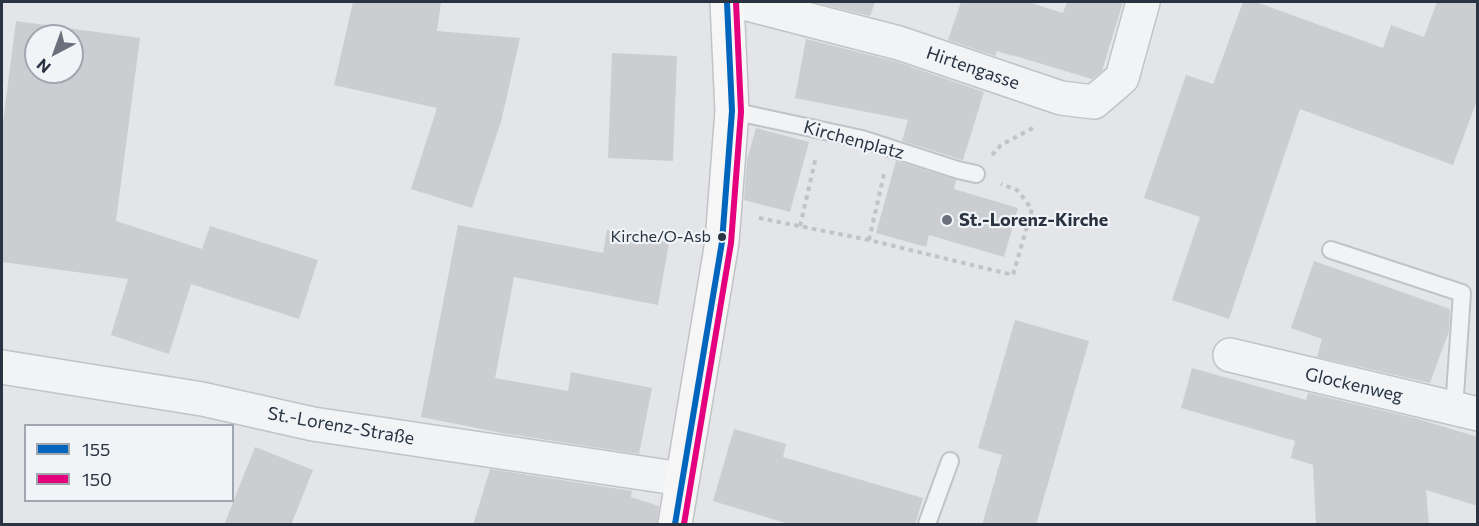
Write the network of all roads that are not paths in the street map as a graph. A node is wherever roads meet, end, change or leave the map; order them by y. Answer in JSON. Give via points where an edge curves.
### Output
{"nodes":[{"id":1,"x":727,"y":2,"type":"edge"},
{"id":2,"x":740,"y":2,"type":"edge"},
{"id":3,"x":1143,"y":2,"type":"edge"},
{"id":4,"x":732,"y":111,"type":"junction"},
{"id":5,"x":976,"y":174,"type":"road end"},
{"id":6,"x":1331,"y":250,"type":"dead end"},
{"id":7,"x":1230,"y":355,"type":"dead end"},
{"id":8,"x":2,"y":367,"type":"edge"},
{"id":9,"x":1466,"y":411,"type":"edge"},
{"id":10,"x":950,"y":461,"type":"dead end"},
{"id":11,"x":682,"y":479,"type":"junction"},
{"id":12,"x":675,"y":524,"type":"edge"},
{"id":13,"x":927,"y":525,"type":"edge"}],
"edges":[{"from":1,"to":4,"type":"street"},
{"from":2,"to":3,"type":"street","name":"Hirtengasse","via":[[899,43],[1062,98],[1094,102],[1122,78]]},
{"from":4,"to":5,"type":"lane","name":"Kirchenplatz","via":[[862,139]]},
{"from":4,"to":11,"type":"street","via":[[722,242]]},
{"from":6,"to":9,"type":"lane","via":[[1462,293]]},
{"from":7,"to":9,"type":"street","name":"Glockenweg"},
{"from":8,"to":11,"type":"street","name":"St.-Lorenz-Straße","via":[[202,399],[313,424]]},
{"from":10,"to":13,"type":"lane"},
{"from":11,"to":12,"type":"street"}]}
